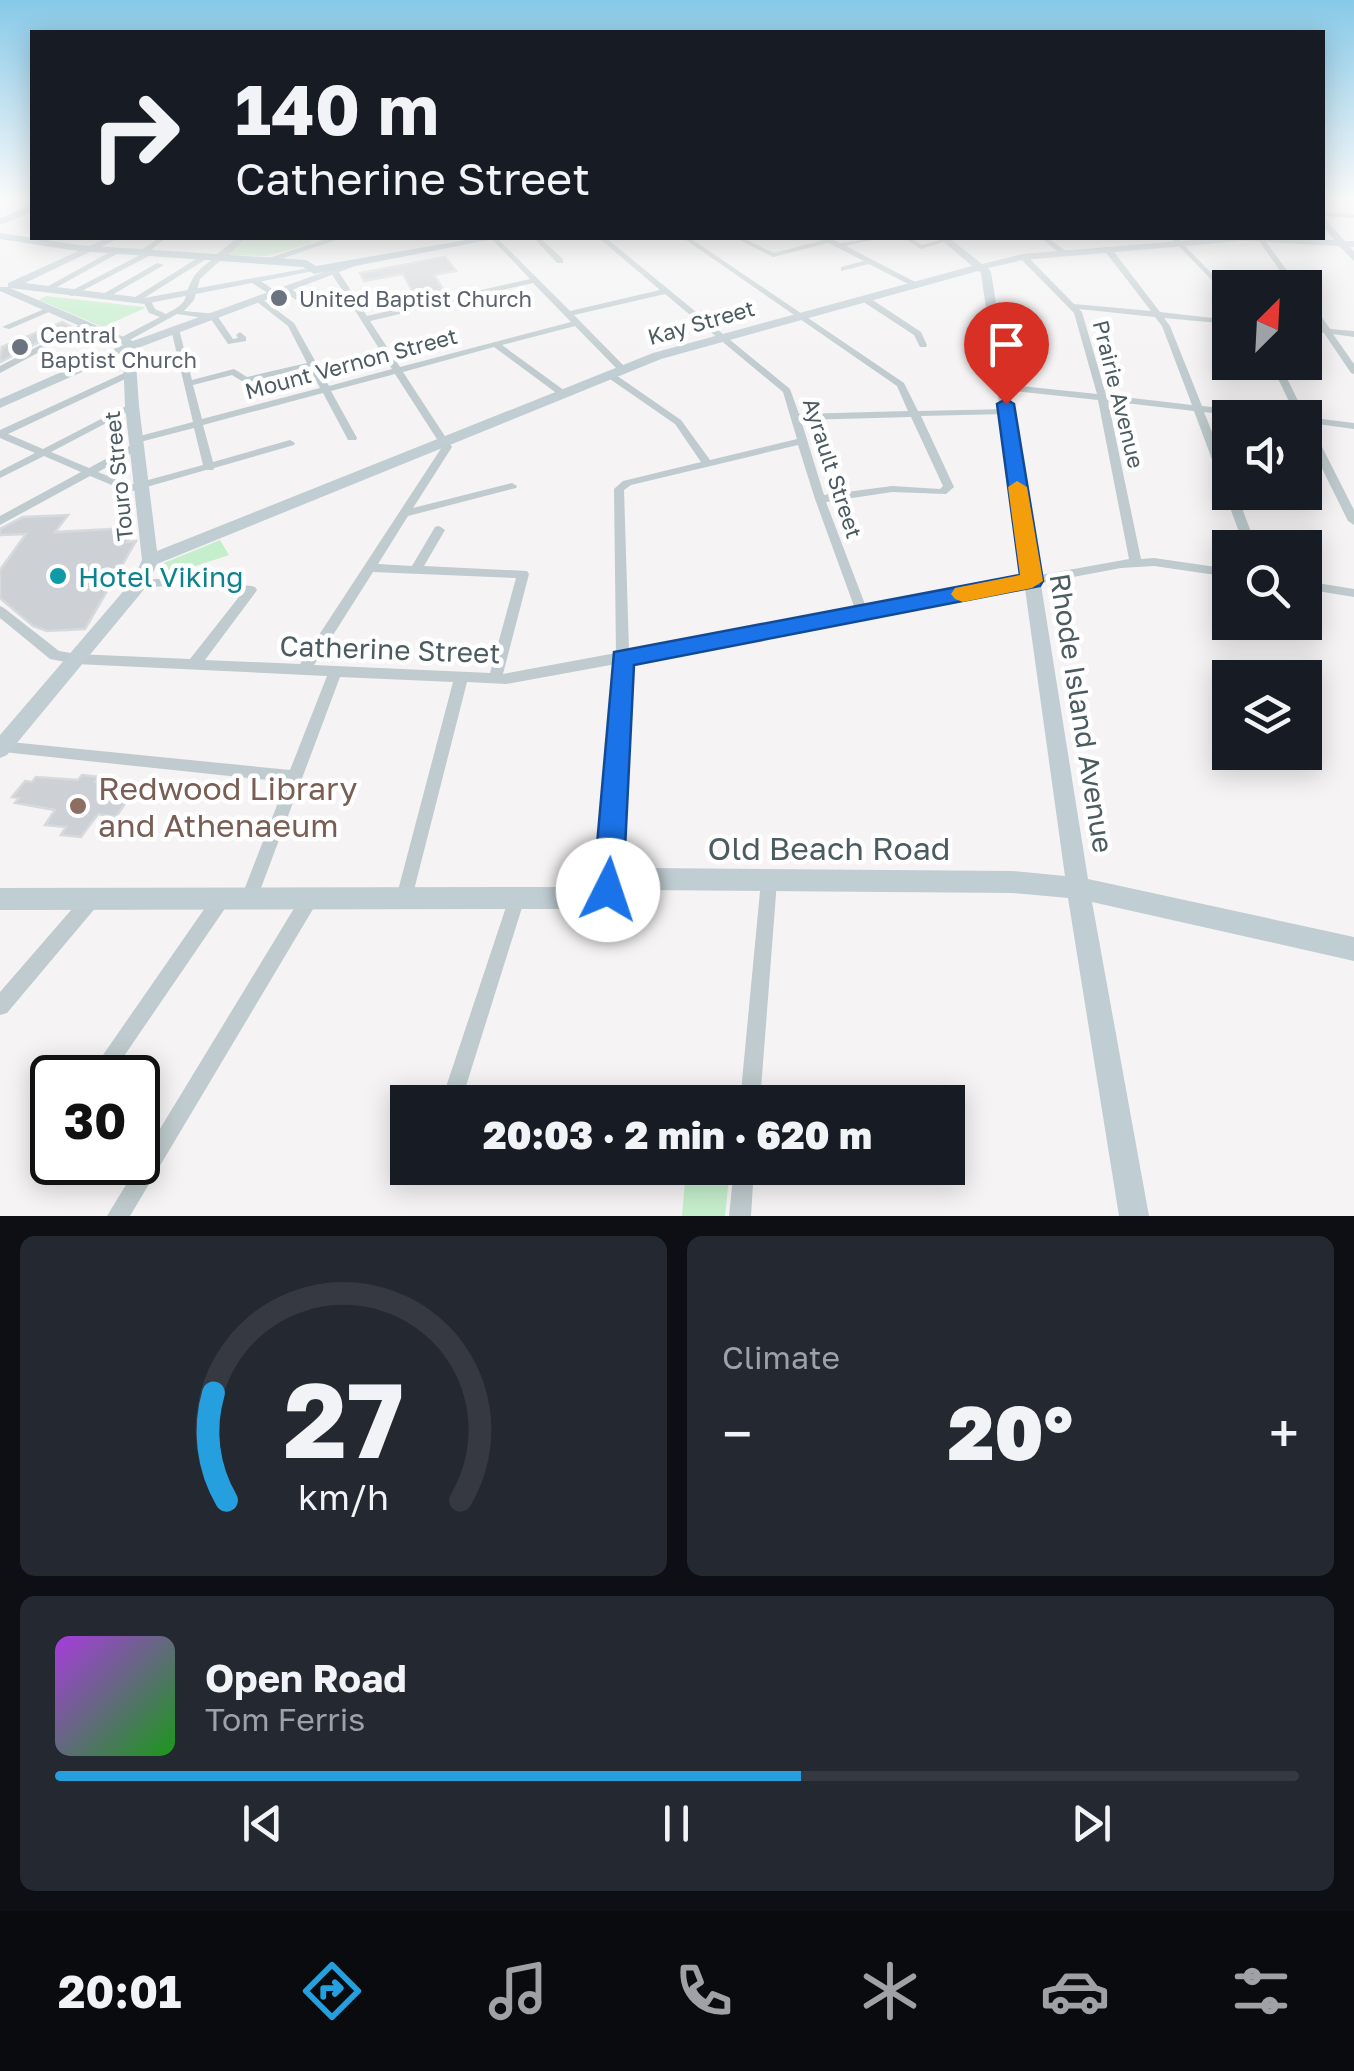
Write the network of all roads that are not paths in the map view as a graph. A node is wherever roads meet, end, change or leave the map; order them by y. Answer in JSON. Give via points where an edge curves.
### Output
{"nodes":[{"id":1,"x":78,"y":255,"type":"edge"},
{"id":2,"x":101,"y":255,"type":"edge"},
{"id":3,"x":142,"y":255,"type":"edge"},
{"id":4,"x":193,"y":255,"type":"edge"},
{"id":5,"x":302,"y":255,"type":"edge"},
{"id":6,"x":398,"y":255,"type":"edge"},
{"id":7,"x":510,"y":255,"type":"edge"},
{"id":8,"x":554,"y":255,"type":"edge"},
{"id":9,"x":622,"y":255,"type":"edge"},
{"id":10,"x":711,"y":255,"type":"edge"},
{"id":11,"x":858,"y":255,"type":"edge"},
{"id":12,"x":965,"y":255,"type":"edge"},
{"id":13,"x":1058,"y":255,"type":"edge"},
{"id":14,"x":1115,"y":255,"type":"edge"},
{"id":15,"x":1192,"y":255,"type":"edge"},
{"id":16,"x":214,"y":256,"type":"junction"},
{"id":17,"x":297,"y":257,"type":"junction"},
{"id":18,"x":1023,"y":258,"type":"junction"},
{"id":19,"x":560,"y":261,"type":"dead end"},
{"id":20,"x":870,"y":261,"type":"junction"},
{"id":21,"x":362,"y":262,"type":"junction"},
{"id":22,"x":160,"y":265,"type":"dead end"},
{"id":23,"x":981,"y":268,"type":"junction"},
{"id":24,"x":844,"y":269,"type":"dead end"},
{"id":25,"x":314,"y":270,"type":"junction"},
{"id":26,"x":334,"y":272,"type":"junction"},
{"id":27,"x":1212,"y":277,"type":"edge"},
{"id":28,"x":535,"y":280,"type":"junction"},
{"id":29,"x":255,"y":281,"type":"junction"},
{"id":30,"x":917,"y":285,"type":"junction"},
{"id":31,"x":5,"y":287,"type":"edge"},
{"id":32,"x":48,"y":291,"type":"junction"},
{"id":33,"x":280,"y":291,"type":"junction"},
{"id":34,"x":192,"y":292,"type":"junction"},
{"id":35,"x":667,"y":292,"type":"junction"},
{"id":36,"x":69,"y":294,"type":"junction"},
{"id":37,"x":102,"y":297,"type":"junction"},
{"id":38,"x":299,"y":298,"type":"dead end"},
{"id":39,"x":259,"y":299,"type":"junction"},
{"id":40,"x":864,"y":299,"type":"junction"},
{"id":41,"x":30,"y":300,"type":"junction"},
{"id":42,"x":133,"y":301,"type":"junction"},
{"id":43,"x":147,"y":301,"type":"junction"},
{"id":44,"x":1075,"y":306,"type":"junction"},
{"id":45,"x":52,"y":309,"type":"junction"},
{"id":46,"x":1160,"y":314,"type":"junction"},
{"id":47,"x":212,"y":316,"type":"junction"},
{"id":48,"x":804,"y":316,"type":"junction"},
{"id":49,"x":367,"y":319,"type":"junction"},
{"id":50,"x":573,"y":319,"type":"junction"},
{"id":51,"x":174,"y":320,"type":"junction"},
{"id":52,"x":1212,"y":320,"type":"edge"},
{"id":53,"x":1322,"y":323,"type":"edge"},
{"id":54,"x":88,"y":324,"type":"junction"},
{"id":55,"x":6,"y":327,"type":"dead end"},
{"id":56,"x":1322,"y":331,"type":"edge"},
{"id":57,"x":1329,"y":332,"type":"junction"},
{"id":58,"x":1354,"y":334,"type":"edge"},
{"id":59,"x":240,"y":335,"type":"dead end"},
{"id":60,"x":723,"y":338,"type":"junction"},
{"id":61,"x":126,"y":344,"type":"junction"},
{"id":62,"x":496,"y":345,"type":"junction"},
{"id":63,"x":923,"y":345,"type":"dead end"},
{"id":64,"x":314,"y":364,"type":"junction"},
{"id":65,"x":0,"y":370,"type":"edge"},
{"id":66,"x":400,"y":370,"type":"junction"},
{"id":67,"x":1354,"y":371,"type":"edge"},
{"id":68,"x":132,"y":372,"type":"junction"},
{"id":69,"x":616,"y":373,"type":"junction"},
{"id":70,"x":189,"y":383,"type":"junction"},
{"id":71,"x":1004,"y":387,"type":"junction"},
{"id":72,"x":326,"y":390,"type":"junction"},
{"id":73,"x":562,"y":393,"type":"junction"},
{"id":74,"x":1102,"y":397,"type":"junction"},
{"id":75,"x":0,"y":404,"type":"edge"},
{"id":76,"x":132,"y":406,"type":"junction"},
{"id":77,"x":1199,"y":408,"type":"junction"},
{"id":78,"x":1212,"y":409,"type":"edge"},
{"id":79,"x":1007,"y":411,"type":"junction"},
{"id":80,"x":914,"y":414,"type":"junction"},
{"id":81,"x":794,"y":416,"type":"junction"},
{"id":82,"x":1322,"y":422,"type":"edge"},
{"id":83,"x":200,"y":423,"type":"junction"},
{"id":84,"x":1354,"y":426,"type":"edge"},
{"id":85,"x":0,"y":434,"type":"edge"},
{"id":86,"x":352,"y":438,"type":"dead end"},
{"id":87,"x":446,"y":441,"type":"junction"},
{"id":88,"x":802,"y":441,"type":"junction"},
{"id":89,"x":136,"y":443,"type":"junction"},
{"id":90,"x":290,"y":443,"type":"dead end"},
{"id":91,"x":1212,"y":443,"type":"edge"},
{"id":92,"x":42,"y":453,"type":"junction"},
{"id":93,"x":1322,"y":456,"type":"edge"},
{"id":94,"x":708,"y":464,"type":"junction"},
{"id":95,"x":210,"y":468,"type":"junction"},
{"id":96,"x":86,"y":472,"type":"junction"},
{"id":97,"x":0,"y":476,"type":"edge"},
{"id":98,"x":512,"y":486,"type":"dead end"},
{"id":99,"x":140,"y":488,"type":"junction"},
{"id":100,"x":820,"y":499,"type":"junction"},
{"id":101,"x":404,"y":514,"type":"junction"},
{"id":102,"x":0,"y":521,"type":"edge"},
{"id":103,"x":1354,"y":521,"type":"edge"},
{"id":104,"x":439,"y":530,"type":"dead end"},
{"id":105,"x":150,"y":560,"type":"junction"},
{"id":106,"x":1136,"y":562,"type":"junction"},
{"id":107,"x":369,"y":568,"type":"junction"},
{"id":108,"x":416,"y":569,"type":"junction"},
{"id":109,"x":1212,"y":572,"type":"edge"},
{"id":110,"x":1032,"y":581,"type":"junction"},
{"id":111,"x":140,"y":583,"type":"junction"},
{"id":112,"x":1322,"y":588,"type":"edge"},
{"id":113,"x":1354,"y":593,"type":"edge"},
{"id":114,"x":0,"y":611,"type":"edge"},
{"id":115,"x":862,"y":612,"type":"junction"},
{"id":116,"x":623,"y":658,"type":"junction"},
{"id":117,"x":76,"y":659,"type":"junction"},
{"id":118,"x":194,"y":664,"type":"junction"},
{"id":119,"x":303,"y":671,"type":"junction"},
{"id":120,"x":335,"y":673,"type":"junction"},
{"id":121,"x":461,"y":679,"type":"junction"},
{"id":122,"x":496,"y":680,"type":"junction"},
{"id":123,"x":2,"y":748,"type":"edge"},
{"id":124,"x":296,"y":778,"type":"junction"},
{"id":125,"x":769,"y":880,"type":"junction"},
{"id":126,"x":1078,"y":888,"type":"junction"},
{"id":127,"x":608,"y":890,"type":"junction"},
{"id":128,"x":222,"y":898,"type":"junction"},
{"id":129,"x":249,"y":898,"type":"junction"},
{"id":130,"x":310,"y":898,"type":"junction"},
{"id":131,"x":404,"y":898,"type":"junction"},
{"id":132,"x":517,"y":898,"type":"junction"},
{"id":133,"x":0,"y":899,"type":"edge"},
{"id":134,"x":90,"y":900,"type":"junction"},
{"id":135,"x":1354,"y":948,"type":"edge"},
{"id":136,"x":0,"y":1006,"type":"edge"},
{"id":137,"x":113,"y":1055,"type":"edge"},
{"id":138,"x":456,"y":1085,"type":"edge"},
{"id":139,"x":751,"y":1085,"type":"edge"},
{"id":140,"x":743,"y":1185,"type":"edge"},
{"id":141,"x":118,"y":1216,"type":"edge"},
{"id":142,"x":740,"y":1216,"type":"edge"},
{"id":143,"x":1134,"y":1216,"type":"edge"}],
"edges":[{"from":1,"to":31,"type":"street"},
{"from":2,"to":32,"type":"street"},
{"from":3,"to":36,"type":"street"},
{"from":4,"to":16,"type":"main road"},
{"from":5,"to":17,"type":"street"},
{"from":6,"to":21,"type":"main road"},
{"from":7,"to":28,"type":"street"},
{"from":8,"to":19,"type":"street"},
{"from":9,"to":35,"type":"street","name":"Ayrault Street"},
{"from":10,"to":48,"type":"street"},
{"from":11,"to":20,"type":"street"},
{"from":12,"to":23,"type":"street"},
{"from":13,"to":18,"type":"street","name":"Kay Street"},
{"from":14,"to":46,"type":"street"},
{"from":15,"to":27,"type":"street"},
{"from":16,"to":17,"type":"main road"},
{"from":16,"to":34,"type":"street"},
{"from":16,"to":42,"type":"street"},
{"from":17,"to":25,"type":"main road"},
{"from":18,"to":23,"type":"street","name":"Kay Street"},
{"from":18,"to":44,"type":"street","name":"Prairie Avenue"},
{"from":20,"to":24,"type":"street"},
{"from":20,"to":30,"type":"street"},
{"from":21,"to":25,"type":"main road"},
{"from":21,"to":26,"type":"street"},
{"from":22,"to":37,"type":"street"},
{"from":23,"to":30,"type":"street","name":"Kay Street"},
{"from":23,"to":71,"type":"street","name":"Rhode Island Avenue"},
{"from":25,"to":29,"type":"street"},
{"from":26,"to":33,"type":"street"},
{"from":26,"to":49,"type":"street"},
{"from":28,"to":49,"type":"street"},
{"from":28,"to":50,"type":"street"},
{"from":29,"to":33,"type":"street"},
{"from":29,"to":34,"type":"street"},
{"from":30,"to":40,"type":"street","name":"Kay Street"},
{"from":31,"to":32,"type":"street"},
{"from":31,"to":41,"type":"street"},
{"from":32,"to":36,"type":"street"},
{"from":32,"to":41,"type":"street"},
{"from":33,"to":38,"type":"street"},
{"from":33,"to":39,"type":"street"},
{"from":34,"to":43,"type":"street"},
{"from":34,"to":51,"type":"street"},
{"from":35,"to":50,"type":"street","name":"Mount Vernon Street"},
{"from":35,"to":60,"type":"street","name":"Ayrault Street"},
{"from":36,"to":37,"type":"street"},
{"from":37,"to":42,"type":"street"},
{"from":39,"to":47,"type":"street"},
{"from":39,"to":64,"type":"street","via":[[291,325]]},
{"from":40,"to":48,"type":"street","name":"Kay Street"},
{"from":40,"to":63,"type":"street","via":[[918,334]]},
{"from":41,"to":45,"type":"street"},
{"from":42,"to":43,"type":"street"},
{"from":43,"to":51,"type":"street","via":[[152,312]]},
{"from":44,"to":46,"type":"street"},
{"from":44,"to":74,"type":"street","name":"Prairie Avenue"},
{"from":45,"to":54,"type":"street"},
{"from":45,"to":55,"type":"street"},
{"from":46,"to":52,"type":"street"},
{"from":46,"to":77,"type":"street"},
{"from":47,"to":51,"type":"street"},
{"from":47,"to":59,"type":"street","via":[[230,342]]},
{"from":48,"to":60,"type":"street","name":"Kay Street"},
{"from":48,"to":80,"type":"street","via":[[901,385]]},
{"from":49,"to":66,"type":"street"},
{"from":50,"to":62,"type":"street","name":"Mount Vernon Street"},
{"from":50,"to":69,"type":"street"},
{"from":51,"to":61,"type":"street"},
{"from":51,"to":70,"type":"street"},
{"from":53,"to":57,"type":"street"},
{"from":54,"to":61,"type":"street"},
{"from":54,"to":65,"type":"street"},
{"from":56,"to":57,"type":"street"},
{"from":57,"to":58,"type":"street"},
{"from":57,"to":67,"type":"street"},
{"from":60,"to":69,"type":"street","name":"Kay Street"},
{"from":60,"to":81,"type":"street","name":"Ayrault Street","via":[[786,391]]},
{"from":61,"to":68,"type":"street","name":"Touro Street"},
{"from":61,"to":75,"type":"street"},
{"from":62,"to":66,"type":"street","name":"Mount Vernon Street"},
{"from":62,"to":73,"type":"street"},
{"from":64,"to":70,"type":"street","via":[[245,380],[234,372]]},
{"from":64,"to":72,"type":"street"},
{"from":66,"to":72,"type":"street","name":"Mount Vernon Street"},
{"from":66,"to":87,"type":"street"},
{"from":68,"to":76,"type":"street","name":"Touro Street"},
{"from":68,"to":85,"type":"street"},
{"from":69,"to":73,"type":"street","name":"Kay Street"},
{"from":69,"to":94,"type":"street","via":[[678,422]]},
{"from":70,"to":83,"type":"street"},
{"from":71,"to":74,"type":"street"},
{"from":71,"to":79,"type":"street","name":"Rhode Island Avenue"},
{"from":72,"to":83,"type":"street","name":"Mount Vernon Street"},
{"from":72,"to":86,"type":"street"},
{"from":73,"to":87,"type":"street","name":"Kay Street"},
{"from":74,"to":77,"type":"street"},
{"from":74,"to":106,"type":"street","name":"Prairie Avenue"},
{"from":76,"to":89,"type":"street","name":"Touro Street"},
{"from":76,"to":92,"type":"street"},
{"from":77,"to":78,"type":"street"},
{"from":77,"to":91,"type":"street"},
{"from":79,"to":80,"type":"street"},
{"from":79,"to":110,"type":"street","name":"Rhode Island Avenue"},
{"from":80,"to":81,"type":"street"},
{"from":80,"to":100,"type":"street","via":[[948,487]]},
{"from":81,"to":88,"type":"street","name":"Ayrault Street"},
{"from":82,"to":84,"type":"street"},
{"from":83,"to":89,"type":"street","name":"Mount Vernon Street"},
{"from":83,"to":95,"type":"street"},
{"from":85,"to":92,"type":"street"},
{"from":87,"to":101,"type":"street"},
{"from":87,"to":105,"type":"street","name":"Kay Street"},
{"from":88,"to":94,"type":"street"},
{"from":88,"to":100,"type":"street","name":"Ayrault Street"},
{"from":89,"to":96,"type":"street","name":"Mount Vernon Street"},
{"from":89,"to":99,"type":"street","name":"Touro Street"},
{"from":90,"to":95,"type":"street"},
{"from":92,"to":96,"type":"street"},
{"from":92,"to":97,"type":"street"},
{"from":93,"to":103,"type":"street"},
{"from":94,"to":116,"type":"street","via":[[619,489]]},
{"from":95,"to":99,"type":"street"},
{"from":96,"to":99,"type":"street","via":[[118,487]]},
{"from":96,"to":102,"type":"street","name":"Mount Vernon Street"},
{"from":98,"to":101,"type":"street"},
{"from":99,"to":105,"type":"street","name":"Touro Street"},
{"from":100,"to":115,"type":"street","name":"Ayrault Street"},
{"from":101,"to":107,"type":"street"},
{"from":104,"to":108,"type":"street"},
{"from":105,"to":111,"type":"street"},
{"from":106,"to":109,"type":"street","name":"Catherine Street"},
{"from":106,"to":110,"type":"street","name":"Catherine Street"},
{"from":107,"to":108,"type":"street"},
{"from":107,"to":119,"type":"street"},
{"from":108,"to":122,"type":"street","via":[[523,574]]},
{"from":110,"to":115,"type":"street","name":"Catherine Street"},
{"from":110,"to":126,"type":"street","name":"Rhode Island Avenue"},
{"from":111,"to":117,"type":"street"},
{"from":111,"to":118,"type":"street","via":[[252,590]]},
{"from":112,"to":113,"type":"street"},
{"from":114,"to":117,"type":"street","via":[[55,655]]},
{"from":115,"to":116,"type":"street","name":"Catherine Street"},
{"from":116,"to":122,"type":"street","name":"Catherine Street"},
{"from":116,"to":127,"type":"street"},
{"from":117,"to":118,"type":"street","name":"Catherine Street"},
{"from":117,"to":123,"type":"street"},
{"from":118,"to":119,"type":"street","name":"Catherine Street"},
{"from":119,"to":120,"type":"street","name":"Catherine Street"},
{"from":120,"to":121,"type":"street","name":"Catherine Street"},
{"from":120,"to":124,"type":"street"},
{"from":121,"to":122,"type":"street","name":"Catherine Street"},
{"from":121,"to":131,"type":"street"},
{"from":123,"to":124,"type":"street"},
{"from":124,"to":129,"type":"street"},
{"from":125,"to":126,"type":"street","name":"Old Beach Road"},
{"from":125,"to":127,"type":"street","name":"Old Beach Road","via":[[644,879]]},
{"from":125,"to":139,"type":"street"},
{"from":126,"to":135,"type":"street","name":"Old Beach Road"},
{"from":126,"to":143,"type":"street","name":"Rhode Island Avenue"},
{"from":127,"to":132,"type":"street","name":"Old Beach Road","via":[[590,897]]},
{"from":128,"to":129,"type":"street","name":"Old Beach Road"},
{"from":128,"to":134,"type":"street","name":"Old Beach Road"},
{"from":128,"to":137,"type":"street"},
{"from":129,"to":130,"type":"street","name":"Old Beach Road"},
{"from":130,"to":131,"type":"street","name":"Old Beach Road"},
{"from":130,"to":141,"type":"street"},
{"from":131,"to":132,"type":"street","name":"Old Beach Road"},
{"from":132,"to":138,"type":"street"},
{"from":133,"to":134,"type":"street","name":"Old Beach Road"},
{"from":134,"to":136,"type":"street"},
{"from":140,"to":142,"type":"street"}]}
